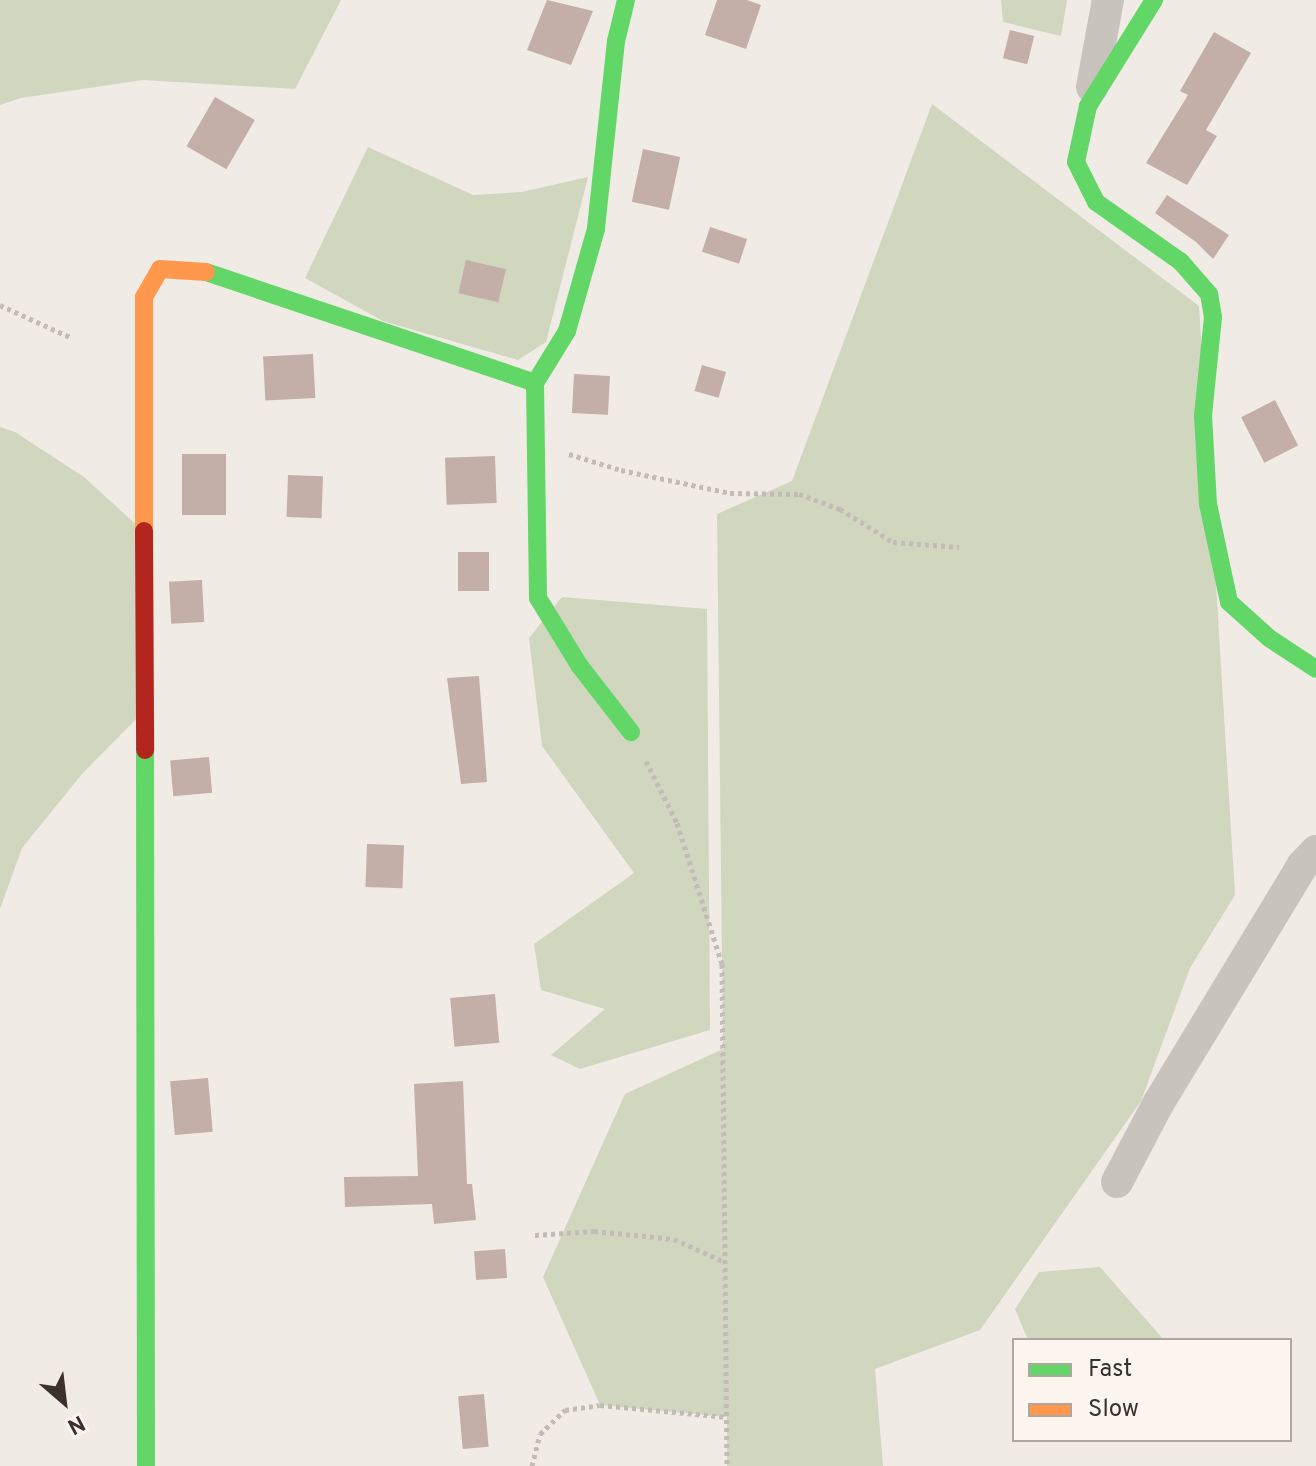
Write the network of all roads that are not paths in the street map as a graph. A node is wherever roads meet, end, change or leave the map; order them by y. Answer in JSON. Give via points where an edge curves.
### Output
{"nodes":[{"id":1,"x":626,"y":0,"type":"edge"},
{"id":2,"x":1108,"y":0,"type":"edge"},
{"id":3,"x":1154,"y":0,"type":"edge"},
{"id":4,"x":1088,"y":106,"type":"junction"},
{"id":5,"x":535,"y":383,"type":"junction"},
{"id":6,"x":1316,"y":669,"type":"edge"},
{"id":7,"x":631,"y":732,"type":"road end"},
{"id":8,"x":1316,"y":851,"type":"edge"},
{"id":9,"x":1117,"y":1182,"type":"dead end"},
{"id":10,"x":146,"y":1466,"type":"edge"}],
"edges":[{"from":1,"to":5,"type":"street","via":[[616,41],[596,229],[567,331]]},
{"from":2,"to":4,"type":"street"},
{"from":3,"to":4,"type":"street"},
{"from":4,"to":6,"type":"street","via":[[1076,162],[1096,202],[1181,262],[1209,294],[1213,317],[1203,415],[1208,504],[1229,602],[1269,638]]},
{"from":5,"to":7,"type":"street","via":[[538,598],[579,665]]},
{"from":5,"to":10,"type":"street","via":[[201,270],[160,269],[144,297]]},
{"from":8,"to":9,"type":"street","via":[[1158,1104]]}]}
